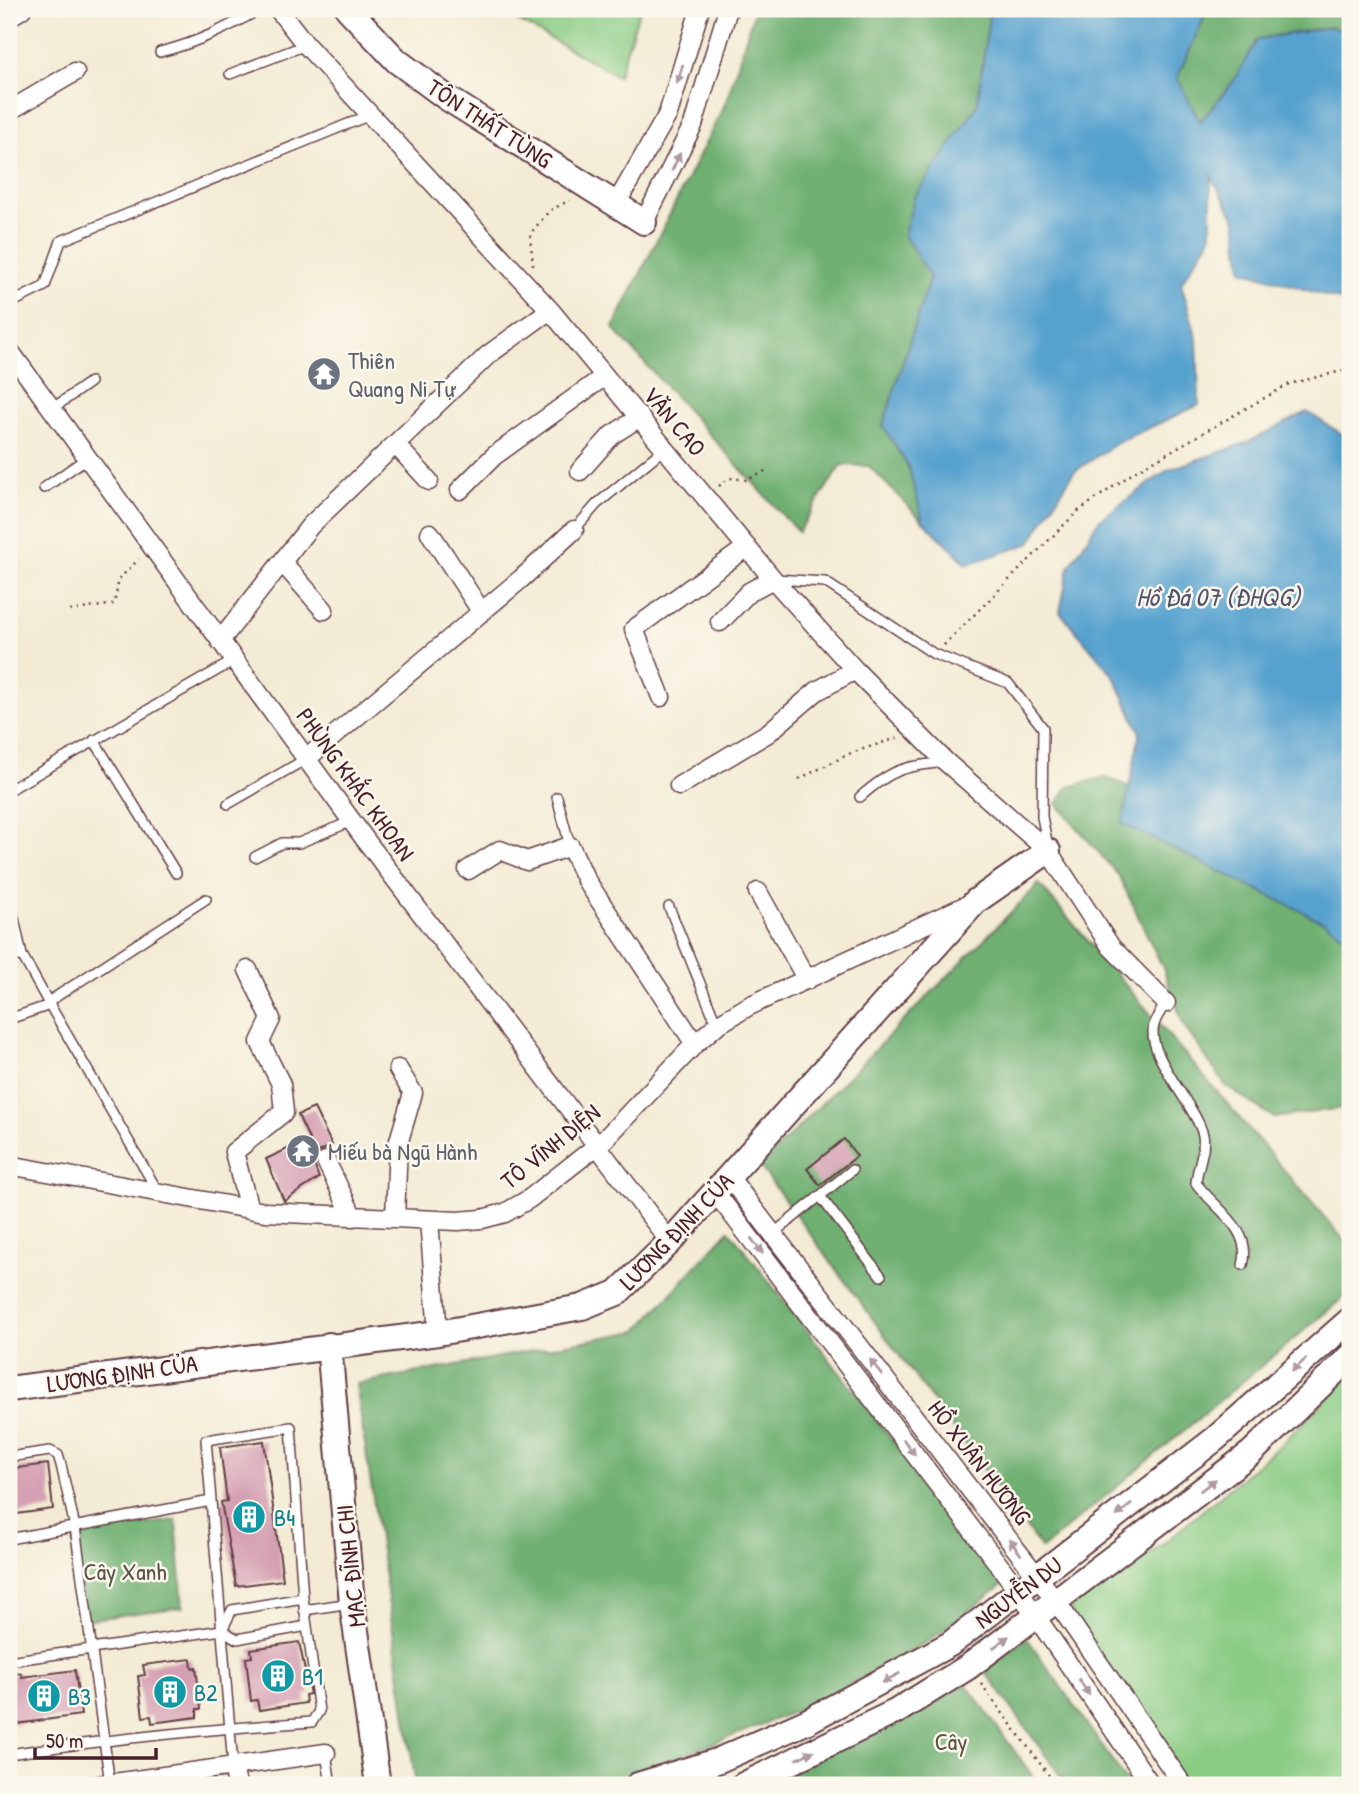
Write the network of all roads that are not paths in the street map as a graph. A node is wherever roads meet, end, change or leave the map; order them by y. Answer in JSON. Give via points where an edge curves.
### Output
{"nodes":[{"id":1,"x":22,"y":9,"type":"edge"},
{"id":2,"x":260,"y":9,"type":"edge"},
{"id":3,"x":278,"y":9,"type":"edge"},
{"id":4,"x":348,"y":9,"type":"edge"},
{"id":5,"x":700,"y":9,"type":"edge"},
{"id":6,"x":728,"y":9,"type":"edge"},
{"id":7,"x":9,"y":17,"type":"edge"},
{"id":8,"x":306,"y":45,"type":"junction"},
{"id":9,"x":160,"y":52,"type":"dead end"},
{"id":10,"x":75,"y":72,"type":"dead end"},
{"id":11,"x":230,"y":74,"type":"dead end"},
{"id":12,"x":9,"y":111,"type":"edge"},
{"id":13,"x":370,"y":115,"type":"junction"},
{"id":14,"x":616,"y":204,"type":"junction"},
{"id":15,"x":644,"y":222,"type":"joint"},
{"id":16,"x":9,"y":304,"type":"edge"},
{"id":17,"x":550,"y":310,"type":"junction"},
{"id":18,"x":9,"y":350,"type":"edge"},
{"id":19,"x":606,"y":376,"type":"junction"},
{"id":20,"x":90,"y":382,"type":"dead end"},
{"id":21,"x":52,"y":410,"type":"junction"},
{"id":22,"x":640,"y":417,"type":"junction"},
{"id":23,"x":396,"y":444,"type":"junction"},
{"id":24,"x":666,"y":447,"type":"junction"},
{"id":25,"x":87,"y":458,"type":"junction"},
{"id":26,"x":580,"y":471,"type":"dead end"},
{"id":27,"x":429,"y":481,"type":"dead end"},
{"id":28,"x":44,"y":488,"type":"dead end"},
{"id":29,"x":460,"y":490,"type":"dead end"},
{"id":30,"x":574,"y":530,"type":"joint"},
{"id":31,"x":430,"y":534,"type":"dead end"},
{"id":32,"x":747,"y":547,"type":"junction"},
{"id":33,"x":282,"y":562,"type":"junction"},
{"id":34,"x":773,"y":579,"type":"junction"},
{"id":35,"x":324,"y":610,"type":"dead end"},
{"id":36,"x":481,"y":611,"type":"junction"},
{"id":37,"x":720,"y":622,"type":"dead end"},
{"id":38,"x":220,"y":641,"type":"junction"},
{"id":39,"x":236,"y":659,"type":"junction"},
{"id":40,"x":855,"y":670,"type":"junction"},
{"id":41,"x":661,"y":697,"type":"dead end"},
{"id":42,"x":94,"y":740,"type":"junction"},
{"id":43,"x":306,"y":759,"type":"junction"},
{"id":44,"x":946,"y":762,"type":"junction"},
{"id":45,"x":679,"y":786,"type":"dead end"},
{"id":46,"x":9,"y":790,"type":"edge"},
{"id":47,"x":557,"y":797,"type":"dead end"},
{"id":48,"x":860,"y":797,"type":"dead end"},
{"id":49,"x":228,"y":803,"type":"dead end"},
{"id":50,"x":352,"y":821,"type":"junction"},
{"id":51,"x":570,"y":846,"type":"junction"},
{"id":52,"x":1048,"y":851,"type":"junction"},
{"id":53,"x":255,"y":857,"type":"dead end"},
{"id":54,"x":468,"y":870,"type":"dead end"},
{"id":55,"x":176,"y":873,"type":"dead end"},
{"id":56,"x":758,"y":892,"type":"dead end"},
{"id":57,"x":9,"y":896,"type":"edge"},
{"id":58,"x":206,"y":899,"type":"dead end"},
{"id":59,"x":976,"y":901,"type":"junction"},
{"id":60,"x":669,"y":907,"type":"dead end"},
{"id":61,"x":22,"y":955,"type":"junction"},
{"id":62,"x":9,"y":958,"type":"edge"},
{"id":63,"x":248,"y":970,"type":"dead end"},
{"id":64,"x":807,"y":980,"type":"junction"},
{"id":65,"x":49,"y":1003,"type":"junction"},
{"id":66,"x":1166,"y":1003,"type":"joint"},
{"id":67,"x":9,"y":1019,"type":"edge"},
{"id":68,"x":717,"y":1025,"type":"junction"},
{"id":69,"x":695,"y":1044,"type":"junction"},
{"id":70,"x":398,"y":1069,"type":"dead end"},
{"id":71,"x":597,"y":1145,"type":"junction"},
{"id":72,"x":326,"y":1161,"type":"dead end"},
{"id":73,"x":9,"y":1165,"type":"edge"},
{"id":74,"x":852,"y":1170,"type":"dead end"},
{"id":75,"x":722,"y":1185,"type":"junction"},
{"id":76,"x":157,"y":1191,"type":"junction"},
{"id":77,"x":820,"y":1196,"type":"junction"},
{"id":78,"x":249,"y":1209,"type":"junction"},
{"id":79,"x":353,"y":1217,"type":"junction"},
{"id":80,"x":395,"y":1218,"type":"junction"},
{"id":81,"x":429,"y":1220,"type":"junction"},
{"id":82,"x":773,"y":1234,"type":"junction"},
{"id":83,"x":670,"y":1242,"type":"junction"},
{"id":84,"x":1242,"y":1265,"type":"dead end"},
{"id":85,"x":881,"y":1276,"type":"dead end"},
{"id":86,"x":1350,"y":1320,"type":"edge"},
{"id":87,"x":438,"y":1333,"type":"junction"},
{"id":88,"x":329,"y":1345,"type":"junction"},
{"id":89,"x":1350,"y":1357,"type":"edge"},
{"id":90,"x":9,"y":1388,"type":"edge"},
{"id":91,"x":9,"y":1457,"type":"edge"},
{"id":92,"x":211,"y":1501,"type":"junction"},
{"id":93,"x":75,"y":1527,"type":"junction"},
{"id":94,"x":9,"y":1539,"type":"edge"},
{"id":95,"x":1028,"y":1583,"type":"junction"},
{"id":96,"x":303,"y":1598,"type":"junction"},
{"id":97,"x":1056,"y":1601,"type":"junction"},
{"id":98,"x":352,"y":1603,"type":"junction"},
{"id":99,"x":304,"y":1610,"type":"junction"},
{"id":100,"x":1036,"y":1615,"type":"junction"},
{"id":101,"x":307,"y":1626,"type":"junction"},
{"id":102,"x":222,"y":1630,"type":"junction"},
{"id":103,"x":950,"y":1644,"type":"junction"},
{"id":104,"x":92,"y":1649,"type":"junction"},
{"id":105,"x":9,"y":1661,"type":"edge"},
{"id":106,"x":968,"y":1667,"type":"junction"},
{"id":107,"x":230,"y":1728,"type":"junction"},
{"id":108,"x":104,"y":1740,"type":"junction"},
{"id":109,"x":326,"y":1753,"type":"joint"},
{"id":110,"x":9,"y":1754,"type":"edge"},
{"id":111,"x":233,"y":1766,"type":"junction"},
{"id":112,"x":105,"y":1784,"type":"edge"},
{"id":113,"x":237,"y":1785,"type":"edge"},
{"id":114,"x":331,"y":1785,"type":"edge"},
{"id":115,"x":378,"y":1785,"type":"edge"},
{"id":116,"x":638,"y":1785,"type":"edge"},
{"id":117,"x":743,"y":1785,"type":"edge"},
{"id":118,"x":1151,"y":1785,"type":"edge"},
{"id":119,"x":1183,"y":1785,"type":"edge"}],
"edges":[{"from":1,"to":7,"type":"street"},
{"from":2,"to":9,"type":"lane","via":[[187,46]]},
{"from":3,"to":8,"type":"street","name":"VĂN CAO"},
{"from":4,"to":14,"type":"street","name":"TÔN THẤT TÙNG","via":[[397,61],[447,98]]},
{"from":5,"to":14,"type":"street","one_way":true,"via":[[668,114]]},
{"from":15,"to":6,"type":"street","one_way":true,"via":[[693,125]]},
{"from":8,"to":11,"type":"lane"},
{"from":8,"to":13,"type":"street","name":"VĂN CAO"},
{"from":10,"to":12,"type":"street"},
{"from":13,"to":16,"type":"lane","via":[[61,241],[45,286]]},
{"from":13,"to":17,"type":"street","name":"VĂN CAO"},
{"from":14,"to":15,"type":"street","name":"TÔN THẤT TÙNG"},
{"from":17,"to":19,"type":"street","name":"VĂN CAO"},
{"from":17,"to":23,"type":"street","via":[[488,355]]},
{"from":18,"to":21,"type":"street","name":"PHÙNG KHẮC KHOAN"},
{"from":19,"to":22,"type":"street","name":"VĂN CAO"},
{"from":19,"to":29,"type":"street","via":[[494,456]]},
{"from":20,"to":21,"type":"lane"},
{"from":21,"to":25,"type":"street","name":"PHÙNG KHẮC KHOAN"},
{"from":22,"to":24,"type":"street","name":"VĂN CAO"},
{"from":22,"to":26,"type":"street","via":[[612,435]]},
{"from":23,"to":27,"type":"street"},
{"from":23,"to":33,"type":"street","via":[[310,526]]},
{"from":24,"to":30,"type":"lane"},
{"from":24,"to":32,"type":"street","name":"VĂN CAO"},
{"from":25,"to":28,"type":"lane"},
{"from":25,"to":38,"type":"street","name":"PHÙNG KHẮC KHOAN"},
{"from":30,"to":36,"type":"street"},
{"from":31,"to":36,"type":"street"},
{"from":32,"to":34,"type":"street","name":"VĂN CAO"},
{"from":32,"to":41,"type":"street","via":[[634,629]]},
{"from":33,"to":35,"type":"street"},
{"from":33,"to":38,"type":"street"},
{"from":34,"to":37,"type":"street","via":[[749,592]]},
{"from":34,"to":40,"type":"street","name":"VĂN CAO"},
{"from":34,"to":52,"type":"lane","via":[[825,582],[934,654],[1008,682],[1043,728],[1042,817]]},
{"from":36,"to":43,"type":"street"},
{"from":38,"to":39,"type":"street","name":"PHÙNG KHẮC KHOAN"},
{"from":39,"to":42,"type":"lane"},
{"from":39,"to":43,"type":"street","name":"PHÙNG KHẮC KHOAN"},
{"from":40,"to":44,"type":"street","name":"VĂN CAO"},
{"from":40,"to":45,"type":"street","via":[[817,691],[768,733]]},
{"from":42,"to":46,"type":"lane"},
{"from":42,"to":55,"type":"lane"},
{"from":43,"to":49,"type":"lane"},
{"from":43,"to":50,"type":"street","name":"PHÙNG KHẮC KHOAN"},
{"from":44,"to":48,"type":"lane","via":[[902,767]]},
{"from":44,"to":52,"type":"street","name":"VĂN CAO"},
{"from":47,"to":51,"type":"lane"},
{"from":50,"to":53,"type":"lane","via":[[299,843],[282,843]]},
{"from":50,"to":71,"type":"street","name":"PHÙNG KHẮC KHOAN"},
{"from":51,"to":54,"type":"street","via":[[527,861],[500,850]]},
{"from":51,"to":69,"type":"street","via":[[586,880]]},
{"from":52,"to":59,"type":"street","name":"LƯƠNG ĐỊNH CỦA"},
{"from":52,"to":66,"type":"street","name":"VĂN CAO","via":[[1111,947]]},
{"from":56,"to":64,"type":"street"},
{"from":57,"to":61,"type":"lane"},
{"from":58,"to":65,"type":"lane"},
{"from":59,"to":64,"type":"street","name":"TÔ VĨNH DIỆN"},
{"from":59,"to":75,"type":"street","name":"LƯƠNG ĐỊNH CỦA"},
{"from":60,"to":68,"type":"lane"},
{"from":61,"to":62,"type":"lane"},
{"from":61,"to":65,"type":"lane"},
{"from":63,"to":78,"type":"street","via":[[271,1019],[260,1042],[281,1084],[284,1112],[234,1152]]},
{"from":64,"to":68,"type":"street","name":"TÔ VĨNH DIỆN"},
{"from":65,"to":67,"type":"lane"},
{"from":65,"to":76,"type":"lane"},
{"from":66,"to":84,"type":"lane","via":[[1153,1024],[1161,1064],[1192,1106],[1203,1137],[1196,1183],[1238,1231],[1245,1249]]},
{"from":68,"to":69,"type":"street","name":"TÔ VĨNH DIỆN"},
{"from":69,"to":71,"type":"street","name":"TÔ VĨNH DIỆN"},
{"from":70,"to":80,"type":"street","via":[[411,1087],[413,1099],[398,1144]]},
{"from":71,"to":81,"type":"street","name":"TÔ VĨNH DIỆN","via":[[505,1213],[470,1220]]},
{"from":71,"to":83,"type":"street","name":"PHÙNG KHẮC KHOAN"},
{"from":72,"to":79,"type":"street"},
{"from":73,"to":76,"type":"street","name":"TÔ VĨNH DIỆN"},
{"from":74,"to":77,"type":"lane"},
{"from":75,"to":82,"type":"street","name":"HỒ XUÂN HƯƠNG"},
{"from":75,"to":83,"type":"street","name":"LƯƠNG ĐỊNH CỦA"},
{"from":75,"to":95,"type":"street","name":"HỒ XUÂN HƯƠNG","one_way":true},
{"from":76,"to":78,"type":"street","name":"TÔ VĨNH DIỆN"},
{"from":77,"to":82,"type":"lane"},
{"from":77,"to":85,"type":"lane"},
{"from":78,"to":79,"type":"street","name":"TÔ VĨNH DIỆN"},
{"from":79,"to":80,"type":"street","name":"TÔ VĨNH DIỆN"},
{"from":80,"to":81,"type":"street","name":"TÔ VĨNH DIỆN"},
{"from":81,"to":87,"type":"street"},
{"from":95,"to":82,"type":"street","name":"HỒ XUÂN HƯƠNG","one_way":true},
{"from":83,"to":87,"type":"street","name":"LƯƠNG ĐỊNH CỦA","via":[[617,1293],[582,1307]]},
{"from":86,"to":95,"type":"street","name":"NGUYỄN DU","one_way":true,"via":[[1215,1439]]},
{"from":87,"to":88,"type":"street","name":"LƯƠNG ĐỊNH CỦA"},
{"from":88,"to":90,"type":"street","name":"LƯƠNG ĐỊNH CỦA"},
{"from":88,"to":98,"type":"street","name":"MẠC ĐĨNH CHI"},
{"from":97,"to":89,"type":"street","name":"NGUYỄN DU","one_way":true,"via":[[1251,1452]]},
{"from":91,"to":93,"type":"lane","via":[[50,1451],[58,1455]]},
{"from":92,"to":93,"type":"lane"},
{"from":92,"to":96,"type":"lane","via":[[205,1440],[291,1427]]},
{"from":92,"to":102,"type":"lane"},
{"from":93,"to":94,"type":"lane"},
{"from":93,"to":104,"type":"lane"},
{"from":95,"to":97,"type":"street","name":"HỒ XUÂN HƯƠNG"},
{"from":95,"to":100,"type":"street","name":"HỒ XUÂN HƯƠNG"},
{"from":95,"to":103,"type":"street","name":"NGUYỄN DU"},
{"from":96,"to":99,"type":"lane"},
{"from":96,"to":102,"type":"lane","via":[[232,1610]]},
{"from":97,"to":100,"type":"street","name":"NGUYỄN DU"},
{"from":97,"to":119,"type":"street","name":"HỒ XUÂN HƯƠNG"},
{"from":98,"to":99,"type":"lane"},
{"from":98,"to":115,"type":"street","name":"MẠC ĐĨNH CHI"},
{"from":99,"to":101,"type":"lane"},
{"from":106,"to":100,"type":"street","name":"NGUYỄN DU","one_way":true},
{"from":100,"to":118,"type":"street","name":"HỒ XUÂN HƯƠNG","one_way":true},
{"from":101,"to":102,"type":"lane","via":[[237,1639]]},
{"from":101,"to":107,"type":"lane","via":[[317,1717],[312,1722]]},
{"from":102,"to":104,"type":"lane"},
{"from":102,"to":107,"type":"lane"},
{"from":103,"to":106,"type":"street"},
{"from":103,"to":116,"type":"street","name":"NGUYỄN DU","one_way":true,"via":[[806,1722],[717,1761]]},
{"from":104,"to":105,"type":"lane"},
{"from":104,"to":108,"type":"lane"},
{"from":117,"to":106,"type":"street","name":"NGUYỄN DU","one_way":true,"via":[[897,1711]]},
{"from":107,"to":108,"type":"lane"},
{"from":107,"to":111,"type":"lane"},
{"from":108,"to":110,"type":"lane"},
{"from":108,"to":112,"type":"lane"},
{"from":109,"to":111,"type":"street"},
{"from":109,"to":114,"type":"lane"},
{"from":111,"to":112,"type":"street"},
{"from":111,"to":113,"type":"street"}]}
